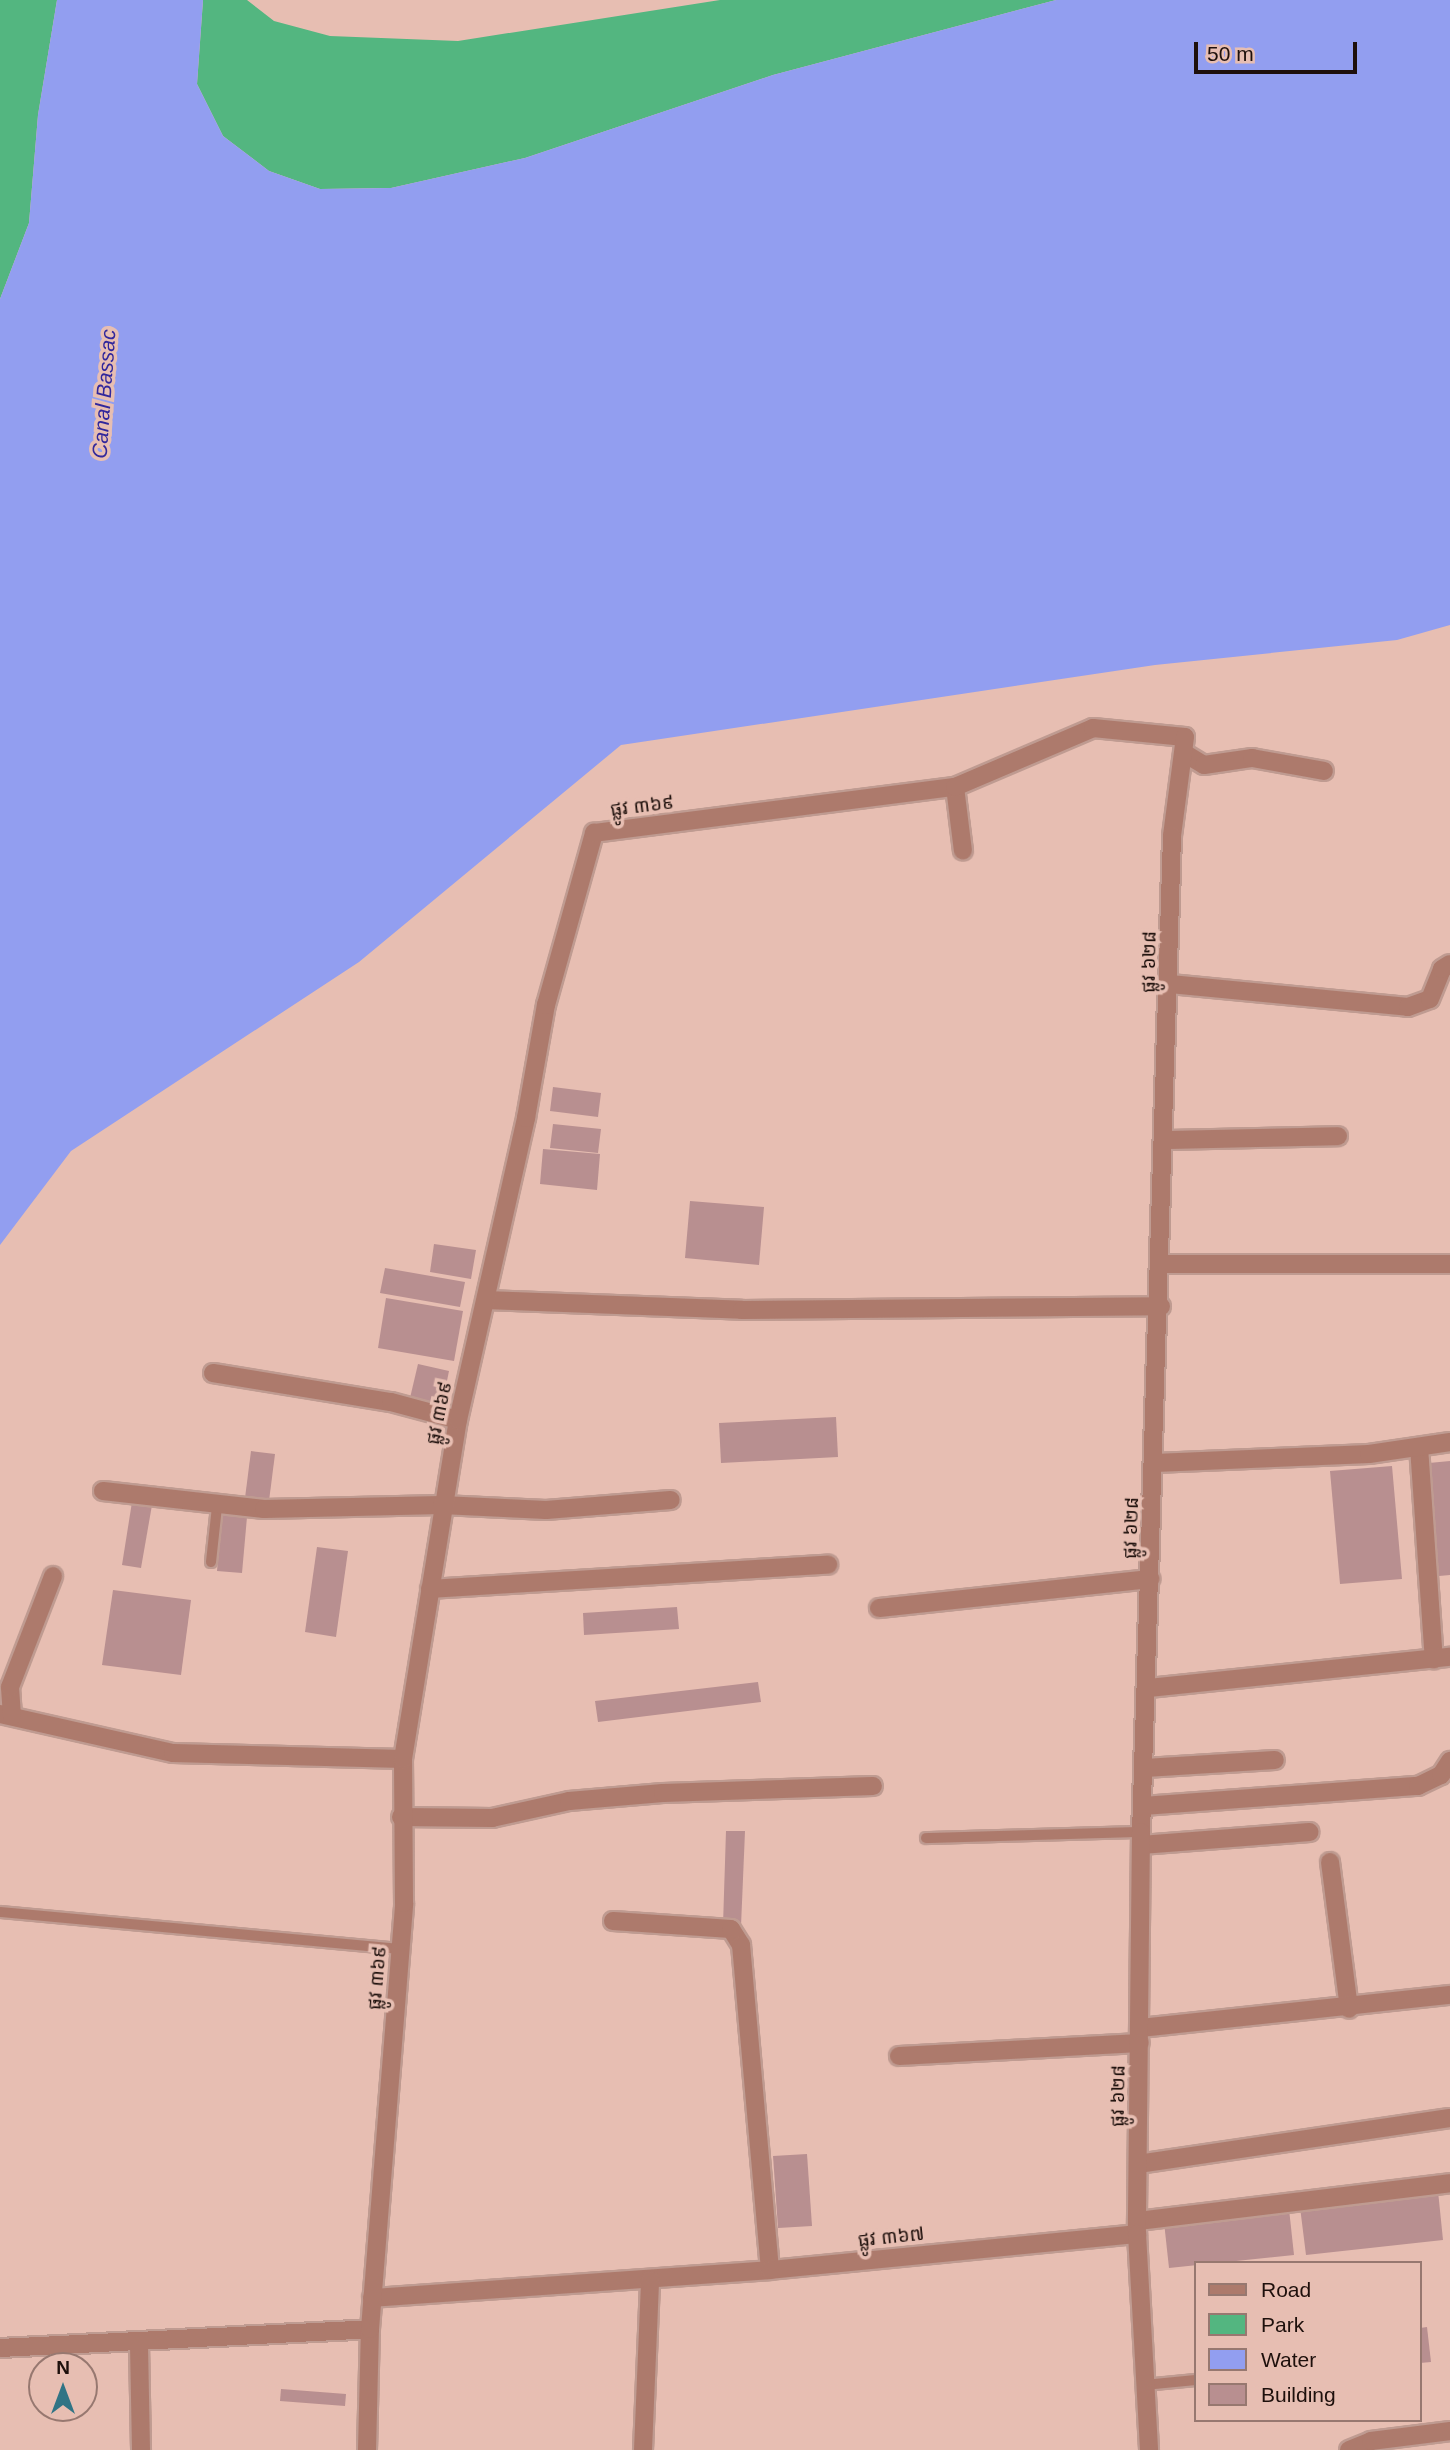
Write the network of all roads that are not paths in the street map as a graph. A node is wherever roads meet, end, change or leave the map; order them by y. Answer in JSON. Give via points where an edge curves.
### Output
{"nodes":[{"id":1,"x":1184,"y":753,"type":"junction"},
{"id":2,"x":1324,"y":771,"type":"dead end"},
{"id":3,"x":955,"y":788,"type":"junction"},
{"id":4,"x":962,"y":851,"type":"dead end"},
{"id":5,"x":1450,"y":964,"type":"edge"},
{"id":6,"x":1170,"y":984,"type":"junction"},
{"id":7,"x":1338,"y":1136,"type":"dead end"},
{"id":8,"x":1166,"y":1140,"type":"junction"},
{"id":9,"x":1161,"y":1264,"type":"junction"},
{"id":10,"x":1450,"y":1264,"type":"edge"},
{"id":11,"x":486,"y":1300,"type":"junction"},
{"id":12,"x":1161,"y":1306,"type":"junction"},
{"id":13,"x":213,"y":1373,"type":"dead end"},
{"id":14,"x":458,"y":1420,"type":"junction"},
{"id":15,"x":1450,"y":1442,"type":"edge"},
{"id":16,"x":1419,"y":1447,"type":"junction"},
{"id":17,"x":1155,"y":1463,"type":"junction"},
{"id":18,"x":103,"y":1491,"type":"dead end"},
{"id":19,"x":671,"y":1500,"type":"dead end"},
{"id":20,"x":442,"y":1505,"type":"junction"},
{"id":21,"x":217,"y":1507,"type":"junction"},
{"id":22,"x":211,"y":1562,"type":"dead end"},
{"id":23,"x":828,"y":1565,"type":"dead end"},
{"id":24,"x":53,"y":1576,"type":"dead end"},
{"id":25,"x":1150,"y":1579,"type":"junction"},
{"id":26,"x":430,"y":1589,"type":"junction"},
{"id":27,"x":879,"y":1608,"type":"dead end"},
{"id":28,"x":1442,"y":1658,"type":"edge"},
{"id":29,"x":1148,"y":1688,"type":"junction"},
{"id":30,"x":6,"y":1715,"type":"edge"},
{"id":31,"x":403,"y":1759,"type":"junction"},
{"id":32,"x":1275,"y":1760,"type":"dead end"},
{"id":33,"x":1450,"y":1761,"type":"edge"},
{"id":34,"x":1145,"y":1768,"type":"junction"},
{"id":35,"x":873,"y":1786,"type":"dead end"},
{"id":36,"x":1143,"y":1806,"type":"junction"},
{"id":37,"x":401,"y":1817,"type":"junction"},
{"id":38,"x":1310,"y":1832,"type":"dead end"},
{"id":39,"x":926,"y":1838,"type":"dead end"},
{"id":40,"x":1141,"y":1839,"type":"junction"},
{"id":41,"x":1330,"y":1862,"type":"dead end"},
{"id":42,"x":0,"y":1912,"type":"edge"},
{"id":43,"x":613,"y":1922,"type":"dead end"},
{"id":44,"x":400,"y":1949,"type":"junction"},
{"id":45,"x":1450,"y":1995,"type":"edge"},
{"id":46,"x":1349,"y":2009,"type":"junction"},
{"id":47,"x":1140,"y":2036,"type":"junction"},
{"id":48,"x":899,"y":2056,"type":"dead end"},
{"id":49,"x":1450,"y":2118,"type":"edge"},
{"id":50,"x":1138,"y":2164,"type":"junction"},
{"id":51,"x":1450,"y":2183,"type":"edge"},
{"id":52,"x":1138,"y":2227,"type":"junction"},
{"id":53,"x":770,"y":2270,"type":"junction"},
{"id":54,"x":650,"y":2280,"type":"junction"},
{"id":55,"x":372,"y":2298,"type":"junction"},
{"id":56,"x":370,"y":2329,"type":"junction"},
{"id":57,"x":139,"y":2345,"type":"junction"},
{"id":58,"x":0,"y":2348,"type":"edge"},
{"id":59,"x":1194,"y":2380,"type":"edge"},
{"id":60,"x":1144,"y":2385,"type":"junction"},
{"id":61,"x":1450,"y":2431,"type":"edge"},
{"id":62,"x":141,"y":2450,"type":"edge"},
{"id":63,"x":367,"y":2450,"type":"edge"},
{"id":64,"x":642,"y":2450,"type":"edge"},
{"id":65,"x":1149,"y":2450,"type":"edge"},
{"id":66,"x":1349,"y":2450,"type":"edge"}],
"edges":[{"from":1,"to":2,"type":"street","via":[[1204,765],[1252,758]]},
{"from":1,"to":3,"type":"street","name":"ផ្លូវ ៣៦៩","via":[[1185,737],[1093,728]]},
{"from":1,"to":6,"type":"street","name":"ផ្លូវ ៦២៨","via":[[1172,836]]},
{"from":3,"to":4,"type":"street"},
{"from":3,"to":11,"type":"street","name":"ផ្លូវ ៣៦៩","via":[[594,833],[546,1005]]},
{"from":5,"to":6,"type":"street","via":[[1442,969],[1430,999],[1408,1007]]},
{"from":6,"to":8,"type":"street","name":"ផ្លូវ ៦២៨"},
{"from":7,"to":8,"type":"street"},
{"from":8,"to":9,"type":"street","name":"ផ្លូវ ៦២៨"},
{"from":9,"to":10,"type":"street"},
{"from":9,"to":12,"type":"street","name":"ផ្លូវ ៦២៨"},
{"from":11,"to":12,"type":"street","via":[[742,1310]]},
{"from":11,"to":14,"type":"street","name":"ផ្លូវ ៣៦៩"},
{"from":12,"to":17,"type":"street","name":"ផ្លូវ ៦២៨"},
{"from":13,"to":14,"type":"street","via":[[391,1402]]},
{"from":14,"to":20,"type":"street","name":"ផ្លូវ ៣៦៩"},
{"from":15,"to":16,"type":"street"},
{"from":16,"to":17,"type":"street"},
{"from":16,"to":28,"type":"street"},
{"from":17,"to":25,"type":"street","name":"ផ្លូវ ៦២៨"},
{"from":18,"to":21,"type":"street"},
{"from":19,"to":20,"type":"street","via":[[545,1510]]},
{"from":20,"to":21,"type":"street"},
{"from":20,"to":26,"type":"street","name":"ផ្លូវ ៣៦៩"},
{"from":21,"to":22,"type":"lane"},
{"from":23,"to":26,"type":"street"},
{"from":24,"to":30,"type":"street","via":[[10,1687]]},
{"from":25,"to":27,"type":"street"},
{"from":25,"to":29,"type":"street","name":"ផ្លូវ ៦២៨"},
{"from":26,"to":31,"type":"street","name":"ផ្លូវ ៣៦៩"},
{"from":28,"to":29,"type":"street"},
{"from":29,"to":34,"type":"street","name":"ផ្លូវ ៦២៨"},
{"from":30,"to":31,"type":"street","via":[[173,1753]]},
{"from":31,"to":37,"type":"street","name":"ផ្លូវ ៣៦៩"},
{"from":32,"to":34,"type":"street"},
{"from":33,"to":36,"type":"street","via":[[1441,1776],[1418,1786]]},
{"from":34,"to":36,"type":"street","name":"ផ្លូវ ៦២៨"},
{"from":35,"to":37,"type":"street","via":[[663,1793],[569,1801],[492,1818]]},
{"from":36,"to":40,"type":"street","name":"ផ្លូវ ៦២៨"},
{"from":37,"to":44,"type":"street","name":"ផ្លូវ ៣៦៩"},
{"from":38,"to":40,"type":"street"},
{"from":39,"to":40,"type":"lane"},
{"from":40,"to":47,"type":"street","name":"ផ្លូវ ៦២៨"},
{"from":41,"to":46,"type":"street"},
{"from":42,"to":44,"type":"lane"},
{"from":43,"to":53,"type":"street","via":[[731,1929],[741,1945]]},
{"from":44,"to":55,"type":"street","name":"ផ្លូវ ៣៦៩"},
{"from":45,"to":46,"type":"street"},
{"from":46,"to":47,"type":"street"},
{"from":47,"to":48,"type":"street"},
{"from":47,"to":50,"type":"street","name":"ផ្លូវ ៦២៨"},
{"from":49,"to":50,"type":"street"},
{"from":50,"to":52,"type":"street","name":"ផ្លូវ ៦២៨"},
{"from":51,"to":52,"type":"street","name":"ផ្លូវ ៣៦៧"},
{"from":52,"to":53,"type":"street","name":"ផ្លូវ ៣៦៧"},
{"from":52,"to":60,"type":"street","name":"ផ្លូវ ៦២៨"},
{"from":53,"to":54,"type":"street","name":"ផ្លូវ ៣៦៧"},
{"from":54,"to":55,"type":"street","name":"ផ្លូវ ៣៦៧"},
{"from":54,"to":64,"type":"street"},
{"from":55,"to":56,"type":"street","name":"ផ្លូវ ៣៦៩"},
{"from":56,"to":57,"type":"street","via":[[266,2331]]},
{"from":56,"to":63,"type":"street","name":"ផ្លូវ ៣៦៩"},
{"from":57,"to":58,"type":"street"},
{"from":57,"to":62,"type":"street"},
{"from":59,"to":60,"type":"lane"},
{"from":60,"to":65,"type":"street","name":"ផ្លូវ ៦២៨"},
{"from":61,"to":66,"type":"street","via":[[1371,2441]]}]}
